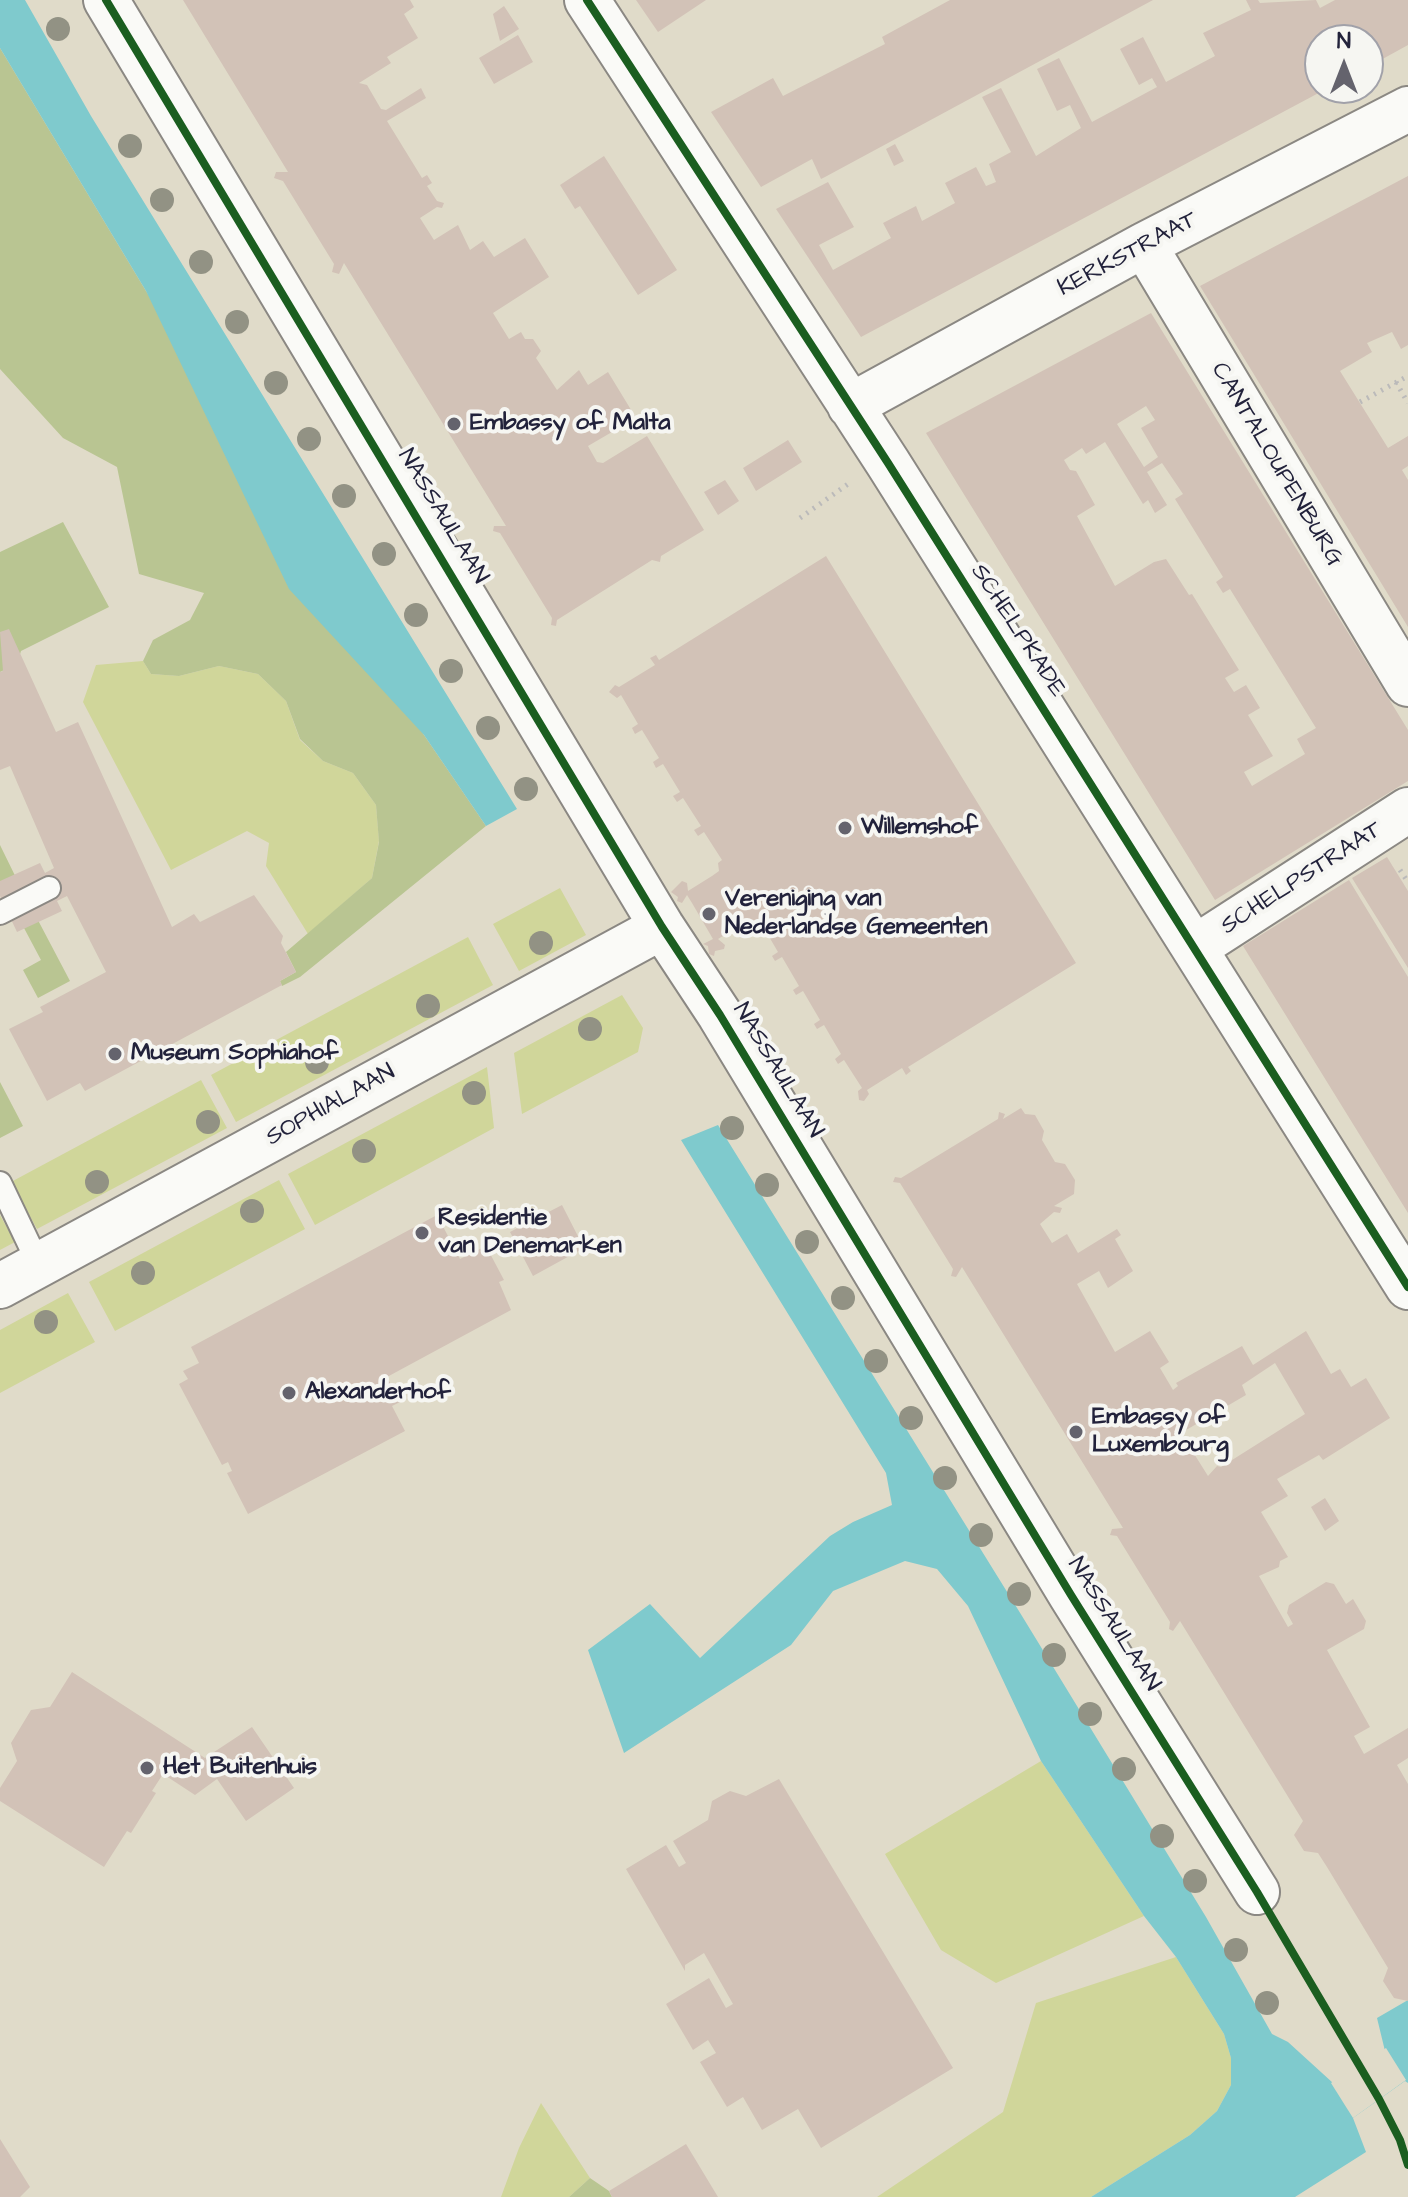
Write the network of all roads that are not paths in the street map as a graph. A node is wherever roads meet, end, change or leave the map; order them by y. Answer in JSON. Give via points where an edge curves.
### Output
{"nodes":[{"id":1,"x":106,"y":0,"type":"edge"},
{"id":2,"x":587,"y":0,"type":"edge"},
{"id":3,"x":1408,"y":109,"type":"edge"},
{"id":4,"x":1144,"y":245,"type":"junction"},
{"id":5,"x":850,"y":406,"type":"junction"},
{"id":6,"x":1408,"y":684,"type":"edge"},
{"id":7,"x":1408,"y":810,"type":"edge"},
{"id":8,"x":49,"y":888,"type":"dead end"},
{"id":9,"x":0,"y":913,"type":"edge"},
{"id":10,"x":662,"y":927,"type":"junction"},
{"id":11,"x":1196,"y":947,"type":"junction"},
{"id":12,"x":0,"y":1183,"type":"edge"},
{"id":13,"x":39,"y":1265,"type":"junction"},
{"id":14,"x":0,"y":1286,"type":"edge"},
{"id":15,"x":1408,"y":1287,"type":"edge"},
{"id":16,"x":1257,"y":1892,"type":"dead end"}],
"edges":[{"from":1,"to":10,"type":"street","name":"NASSAULAAN"},
{"from":2,"to":5,"type":"street","name":"SCHELPKADE"},
{"from":3,"to":4,"type":"street","name":"KERKSTRAAT"},
{"from":4,"to":5,"type":"street","name":"KERKSTRAAT"},
{"from":4,"to":6,"type":"street","name":"CANTALOUPENBURG"},
{"from":5,"to":11,"type":"street","name":"SCHELPKADE"},
{"from":7,"to":11,"type":"street","name":"SCHELPSTRAAT"},
{"from":8,"to":9,"type":"lane"},
{"from":10,"to":13,"type":"street","name":"SOPHIALAAN"},
{"from":10,"to":16,"type":"street","name":"NASSAULAAN"},
{"from":11,"to":15,"type":"street","name":"SCHELPKADE"},
{"from":12,"to":13,"type":"lane"},
{"from":13,"to":14,"type":"street","name":"SOPHIALAAN"}]}
